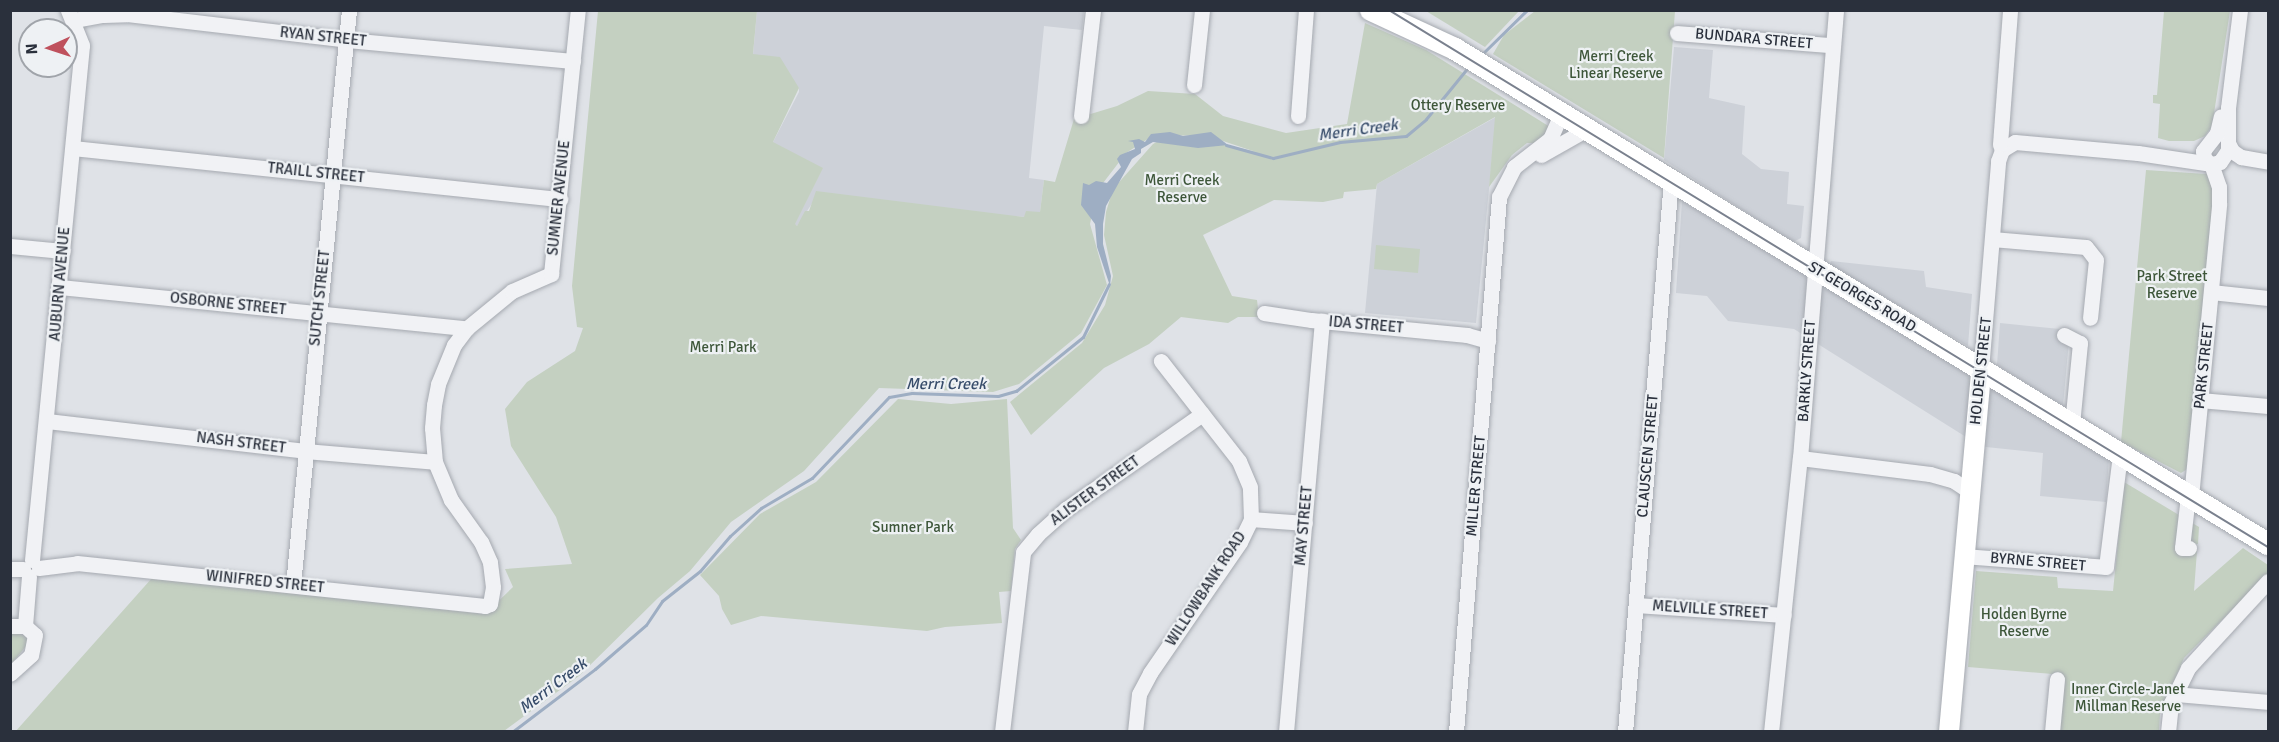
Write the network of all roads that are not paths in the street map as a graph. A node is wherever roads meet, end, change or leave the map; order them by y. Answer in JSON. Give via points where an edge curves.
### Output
{"nodes":[{"id":1,"x":349,"y":10,"type":"edge"},
{"id":2,"x":578,"y":10,"type":"edge"},
{"id":3,"x":1093,"y":10,"type":"edge"},
{"id":4,"x":1202,"y":10,"type":"edge"},
{"id":5,"x":1306,"y":10,"type":"edge"},
{"id":6,"x":1836,"y":10,"type":"edge"},
{"id":7,"x":2010,"y":10,"type":"edge"},
{"id":8,"x":2233,"y":10,"type":"edge"},
{"id":9,"x":2240,"y":10,"type":"edge"},
{"id":10,"x":1387,"y":13,"type":"edge"},
{"id":11,"x":71,"y":15,"type":"edge"},
{"id":12,"x":1677,"y":33,"type":"dead end"},
{"id":13,"x":346,"y":40,"type":"junction"},
{"id":14,"x":1831,"y":45,"type":"junction"},
{"id":15,"x":573,"y":61,"type":"junction"},
{"id":16,"x":1194,"y":85,"type":"dead end"},
{"id":17,"x":1561,"y":114,"type":"junction"},
{"id":18,"x":1081,"y":116,"type":"dead end"},
{"id":19,"x":1298,"y":116,"type":"dead end"},
{"id":20,"x":1587,"y":129,"type":"junction"},
{"id":21,"x":2228,"y":143,"type":"junction"},
{"id":22,"x":2206,"y":146,"type":"junction"},
{"id":23,"x":73,"y":148,"type":"junction"},
{"id":24,"x":2002,"y":150,"type":"junction"},
{"id":25,"x":2138,"y":153,"type":"junction"},
{"id":26,"x":2262,"y":161,"type":"edge"},
{"id":27,"x":2212,"y":164,"type":"junction"},
{"id":28,"x":333,"y":175,"type":"junction"},
{"id":29,"x":1671,"y":180,"type":"junction"},
{"id":30,"x":560,"y":199,"type":"junction"},
{"id":31,"x":1992,"y":239,"type":"junction"},
{"id":32,"x":1497,"y":240,"type":"junction"},
{"id":33,"x":10,"y":246,"type":"edge"},
{"id":34,"x":63,"y":251,"type":"junction"},
{"id":35,"x":1813,"y":267,"type":"junction"},
{"id":36,"x":60,"y":287,"type":"junction"},
{"id":37,"x":2211,"y":292,"type":"junction"},
{"id":38,"x":2268,"y":298,"type":"edge"},
{"id":39,"x":1264,"y":312,"type":"dead end"},
{"id":40,"x":318,"y":313,"type":"junction"},
{"id":41,"x":2090,"y":318,"type":"dead end"},
{"id":42,"x":1322,"y":321,"type":"junction"},
{"id":43,"x":467,"y":328,"type":"junction"},
{"id":44,"x":2064,"y":335,"type":"dead end"},
{"id":45,"x":1489,"y":337,"type":"junction"},
{"id":46,"x":1161,"y":361,"type":"dead end"},
{"id":47,"x":1982,"y":370,"type":"junction"},
{"id":48,"x":2200,"y":400,"type":"junction"},
{"id":49,"x":2268,"y":406,"type":"edge"},
{"id":50,"x":1202,"y":414,"type":"junction"},
{"id":51,"x":47,"y":421,"type":"junction"},
{"id":52,"x":2072,"y":425,"type":"junction"},
{"id":53,"x":305,"y":451,"type":"junction"},
{"id":54,"x":2120,"y":454,"type":"junction"},
{"id":55,"x":1800,"y":458,"type":"junction"},
{"id":56,"x":435,"y":462,"type":"junction"},
{"id":57,"x":1972,"y":462,"type":"junction"},
{"id":58,"x":1930,"y":474,"type":"junction"},
{"id":59,"x":1970,"y":491,"type":"junction"},
{"id":60,"x":2190,"y":496,"type":"junction"},
{"id":61,"x":1251,"y":519,"type":"junction"},
{"id":62,"x":1305,"y":523,"type":"junction"},
{"id":63,"x":2268,"y":544,"type":"edge"},
{"id":64,"x":2189,"y":548,"type":"dead end"},
{"id":65,"x":1964,"y":556,"type":"junction"},
{"id":66,"x":27,"y":568,"type":"edge"},
{"id":67,"x":2268,"y":582,"type":"edge"},
{"id":68,"x":292,"y":585,"type":"junction"},
{"id":69,"x":490,"y":604,"type":"joint"},
{"id":70,"x":1636,"y":605,"type":"junction"},
{"id":71,"x":1784,"y":615,"type":"junction"},
{"id":72,"x":18,"y":626,"type":"edge"},
{"id":73,"x":10,"y":674,"type":"edge"},
{"id":74,"x":2057,"y":679,"type":"dead end"},
{"id":75,"x":2175,"y":694,"type":"junction"},
{"id":76,"x":2268,"y":702,"type":"edge"},
{"id":77,"x":1002,"y":732,"type":"edge"},
{"id":78,"x":1135,"y":732,"type":"edge"},
{"id":79,"x":1286,"y":732,"type":"edge"},
{"id":80,"x":1456,"y":732,"type":"edge"},
{"id":81,"x":1625,"y":732,"type":"edge"},
{"id":82,"x":1772,"y":732,"type":"edge"},
{"id":83,"x":1949,"y":732,"type":"edge"},
{"id":84,"x":2052,"y":732,"type":"edge"},
{"id":85,"x":2168,"y":732,"type":"edge"}],
"edges":[{"from":1,"to":13,"type":"street","name":"SUTCH STREET"},
{"from":2,"to":15,"type":"street","name":"SUMNER AVENUE"},
{"from":3,"to":18,"type":"street"},
{"from":4,"to":16,"type":"street"},
{"from":5,"to":19,"type":"street"},
{"from":6,"to":14,"type":"street","name":"BARKLY STREET"},
{"from":7,"to":24,"type":"street","name":"HOLDEN STREET"},
{"from":8,"to":22,"type":"street","via":[[2223,69],[2221,123]]},
{"from":9,"to":21,"type":"street"},
{"from":10,"to":17,"type":"highway","name":"ST GEORGES ROAD","via":[[1455,49]]},
{"from":11,"to":13,"type":"street","name":"RYAN STREET","via":[[127,14]]},
{"from":11,"to":23,"type":"street","name":"AUBURN AVENUE","via":[[82,45]]},
{"from":12,"to":14,"type":"street","name":"BUNDARA STREET"},
{"from":13,"to":15,"type":"street","name":"RYAN STREET"},
{"from":13,"to":28,"type":"street","name":"SUTCH STREET"},
{"from":14,"to":35,"type":"street","name":"BARKLY STREET"},
{"from":15,"to":30,"type":"street","name":"SUMNER AVENUE"},
{"from":17,"to":20,"type":"highway","name":"ST GEORGES ROAD"},
{"from":17,"to":32,"type":"street","name":"MILLER STREET","via":[[1548,142],[1518,164],[1505,181],[1498,202]]},
{"from":20,"to":29,"type":"highway","name":"ST GEORGES ROAD"},
{"from":20,"to":32,"type":"street","name":"MILLER STREET","via":[[1522,171],[1506,199]]},
{"from":21,"to":26,"type":"street","via":[[2236,155]]},
{"from":21,"to":27,"type":"street","via":[[2225,157]]},
{"from":22,"to":25,"type":"street","via":[[2181,152]]},
{"from":22,"to":27,"type":"street","name":"PARK STREET","via":[[2203,156]]},
{"from":23,"to":28,"type":"street","name":"TRAILL STREET"},
{"from":23,"to":34,"type":"street","name":"AUBURN AVENUE"},
{"from":24,"to":25,"type":"street","via":[[2015,142]]},
{"from":24,"to":31,"type":"street","name":"HOLDEN STREET"},
{"from":25,"to":27,"type":"street"},
{"from":26,"to":27,"type":"street"},
{"from":27,"to":37,"type":"street","name":"PARK STREET","via":[[2220,193]]},
{"from":28,"to":30,"type":"street","name":"TRAILL STREET"},
{"from":28,"to":40,"type":"street","name":"SUTCH STREET"},
{"from":29,"to":35,"type":"highway","name":"ST GEORGES ROAD"},
{"from":29,"to":70,"type":"street","name":"CLAUSCEN STREET"},
{"from":30,"to":43,"type":"street","name":"SUMNER AVENUE","via":[[550,274],[512,291]]},
{"from":31,"to":41,"type":"street","via":[[2086,247],[2096,260]]},
{"from":31,"to":47,"type":"street","name":"HOLDEN STREET"},
{"from":32,"to":45,"type":"street","name":"MILLER STREET"},
{"from":33,"to":34,"type":"street"},
{"from":34,"to":36,"type":"street","name":"AUBURN AVENUE"},
{"from":35,"to":47,"type":"highway","name":"ST GEORGES ROAD"},
{"from":35,"to":55,"type":"street","name":"BARKLY STREET"},
{"from":36,"to":40,"type":"street","name":"OSBORNE STREET"},
{"from":36,"to":51,"type":"street","name":"AUBURN AVENUE"},
{"from":37,"to":38,"type":"street"},
{"from":37,"to":48,"type":"street","name":"PARK STREET"},
{"from":39,"to":42,"type":"street","name":"IDA STREET"},
{"from":40,"to":43,"type":"street","name":"OSBORNE STREET"},
{"from":40,"to":53,"type":"street","name":"SUTCH STREET"},
{"from":42,"to":45,"type":"street","name":"IDA STREET"},
{"from":42,"to":62,"type":"street","name":"MAY STREET"},
{"from":43,"to":56,"type":"street","name":"SUMNER AVENUE","via":[[454,345],[438,384],[432,428]]},
{"from":44,"to":52,"type":"street","via":[[2080,343]]},
{"from":45,"to":80,"type":"street","name":"MILLER STREET"},
{"from":46,"to":50,"type":"street","name":"WILLOWBANK ROAD"},
{"from":47,"to":52,"type":"highway","name":"ST GEORGES ROAD"},
{"from":47,"to":57,"type":"main road","name":"HOLDEN STREET"},
{"from":48,"to":49,"type":"street"},
{"from":48,"to":60,"type":"street","name":"PARK STREET"},
{"from":50,"to":61,"type":"street","name":"WILLOWBANK ROAD","via":[[1239,461],[1250,487]]},
{"from":50,"to":77,"type":"street","name":"ALISTER STREET","via":[[1066,508],[1023,552]]},
{"from":51,"to":53,"type":"street","name":"NASH STREET"},
{"from":51,"to":66,"type":"street","name":"AUBURN AVENUE"},
{"from":52,"to":54,"type":"highway","name":"ST GEORGES ROAD"},
{"from":53,"to":56,"type":"street","name":"NASH STREET"},
{"from":53,"to":68,"type":"street","name":"SUTCH STREET"},
{"from":54,"to":60,"type":"highway","name":"ST GEORGES ROAD"},
{"from":54,"to":65,"type":"street","name":"BYRNE STREET","via":[[2109,562],[2101,568]]},
{"from":55,"to":58,"type":"street"},
{"from":55,"to":71,"type":"street","name":"BARKLY STREET"},
{"from":56,"to":69,"type":"street","name":"SUMNER AVENUE","via":[[451,500],[490,561]]},
{"from":57,"to":58,"type":"street","via":[[1961,470]]},
{"from":57,"to":59,"type":"main road","name":"HOLDEN STREET"},
{"from":58,"to":59,"type":"street"},
{"from":59,"to":65,"type":"main road","name":"HOLDEN STREET"},
{"from":60,"to":63,"type":"highway","name":"ST GEORGES ROAD"},
{"from":60,"to":64,"type":"street","name":"PARK STREET","via":[[2182,548]]},
{"from":61,"to":62,"type":"street"},
{"from":61,"to":78,"type":"street","name":"WILLOWBANK ROAD","via":[[1221,571],[1150,673],[1139,694]]},
{"from":62,"to":79,"type":"street","name":"MAY STREET"},
{"from":65,"to":83,"type":"main road","name":"HOLDEN STREET"},
{"from":66,"to":68,"type":"street","name":"WINIFRED STREET","via":[[78,563]]},
{"from":66,"to":72,"type":"street","name":"AUBURN AVENUE"},
{"from":67,"to":75,"type":"street","via":[[2191,663]]},
{"from":68,"to":69,"type":"street","name":"WINIFRED STREET"},
{"from":70,"to":71,"type":"street","name":"MELVILLE STREET"},
{"from":70,"to":81,"type":"street","name":"CLAUSCEN STREET"},
{"from":71,"to":82,"type":"street","name":"BARKLY STREET"},
{"from":72,"to":73,"type":"street","via":[[35,635],[34,646],[31,655]]},
{"from":74,"to":84,"type":"street"},
{"from":75,"to":76,"type":"street"},
{"from":75,"to":85,"type":"street"}]}
